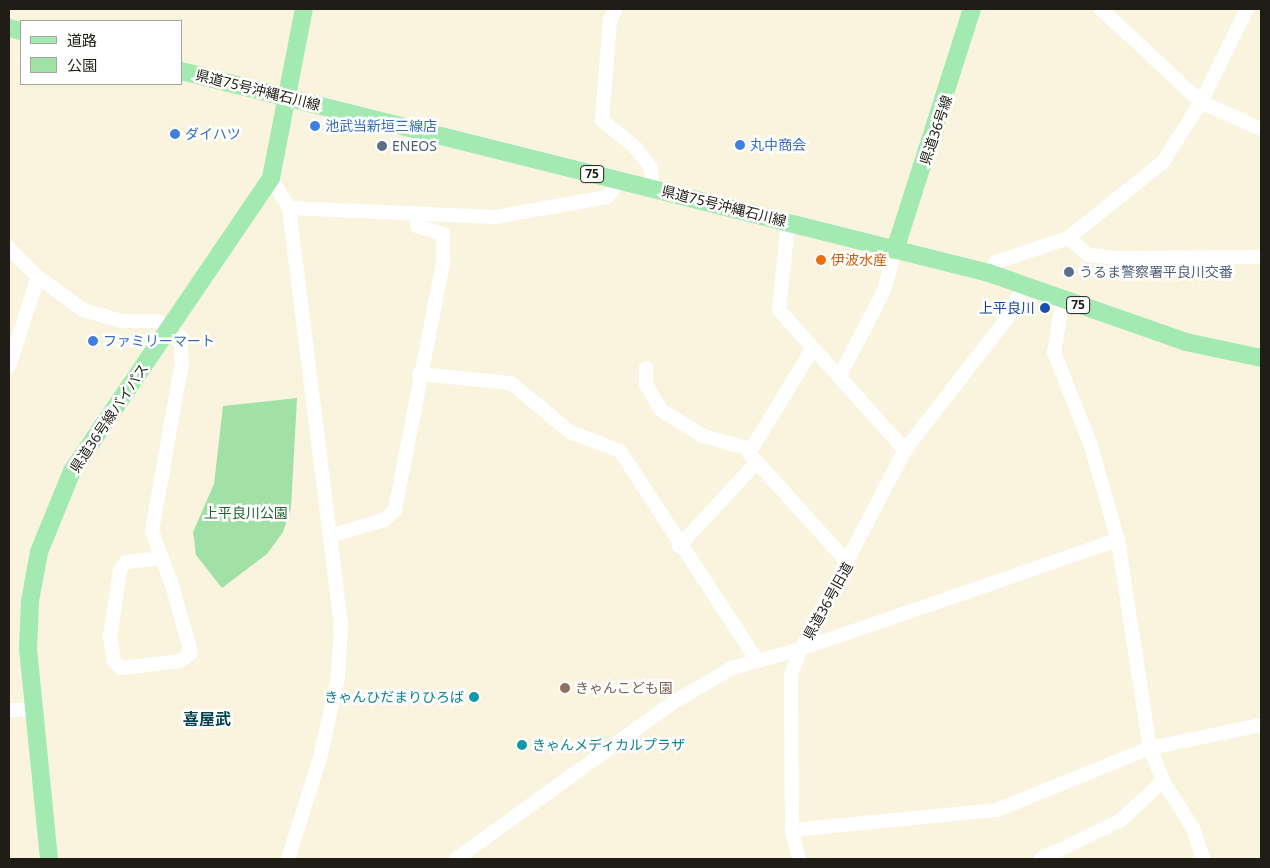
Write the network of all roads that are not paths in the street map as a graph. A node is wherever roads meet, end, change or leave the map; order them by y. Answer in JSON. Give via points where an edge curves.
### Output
{"nodes":[{"id":1,"x":304,"y":9,"type":"edge"},
{"id":2,"x":616,"y":9,"type":"edge"},
{"id":3,"x":972,"y":9,"type":"edge"},
{"id":4,"x":1101,"y":9,"type":"edge"},
{"id":5,"x":1247,"y":9,"type":"edge"},
{"id":6,"x":182,"y":71,"type":"edge"},
{"id":7,"x":288,"y":98,"type":"junction"},
{"id":8,"x":1201,"y":102,"type":"junction"},
{"id":9,"x":1261,"y":129,"type":"edge"},
{"id":10,"x":271,"y":178,"type":"junction"},
{"id":11,"x":619,"y":181,"type":"junction"},
{"id":12,"x":652,"y":188,"type":"junction"},
{"id":13,"x":289,"y":208,"type":"junction"},
{"id":14,"x":418,"y":216,"type":"junction"},
{"id":15,"x":788,"y":223,"type":"junction"},
{"id":16,"x":1068,"y":238,"type":"junction"},
{"id":17,"x":9,"y":248,"type":"edge"},
{"id":18,"x":895,"y":250,"type":"junction"},
{"id":19,"x":1261,"y":257,"type":"edge"},
{"id":20,"x":990,"y":273,"type":"junction"},
{"id":21,"x":38,"y":277,"type":"junction"},
{"id":22,"x":1024,"y":286,"type":"junction"},
{"id":23,"x":1063,"y":299,"type":"junction"},
{"id":24,"x":172,"y":327,"type":"junction"},
{"id":25,"x":812,"y":350,"type":"junction"},
{"id":26,"x":1261,"y":358,"type":"edge"},
{"id":27,"x":9,"y":366,"type":"edge"},
{"id":28,"x":646,"y":368,"type":"dead end"},
{"id":29,"x":419,"y":374,"type":"junction"},
{"id":30,"x":839,"y":377,"type":"junction"},
{"id":31,"x":750,"y":449,"type":"junction"},
{"id":32,"x":905,"y":450,"type":"junction"},
{"id":33,"x":757,"y":462,"type":"junction"},
{"id":34,"x":333,"y":535,"type":"junction"},
{"id":35,"x":1118,"y":540,"type":"junction"},
{"id":36,"x":680,"y":546,"type":"junction"},
{"id":37,"x":162,"y":558,"type":"junction"},
{"id":38,"x":849,"y":564,"type":"junction"},
{"id":39,"x":801,"y":649,"type":"junction"},
{"id":40,"x":757,"y":660,"type":"junction"},
{"id":41,"x":9,"y":710,"type":"edge"},
{"id":42,"x":32,"y":710,"type":"junction"},
{"id":43,"x":1261,"y":725,"type":"edge"},
{"id":44,"x":1150,"y":748,"type":"junction"},
{"id":45,"x":1164,"y":781,"type":"junction"},
{"id":46,"x":792,"y":830,"type":"junction"},
{"id":47,"x":49,"y":859,"type":"edge"},
{"id":48,"x":288,"y":859,"type":"edge"},
{"id":49,"x":456,"y":859,"type":"edge"},
{"id":50,"x":799,"y":859,"type":"edge"},
{"id":51,"x":1041,"y":859,"type":"edge"},
{"id":52,"x":1203,"y":859,"type":"edge"}],
"edges":[{"from":1,"to":7,"type":"main road","name":"県道36号線バイパス"},
{"from":2,"to":12,"type":"street","via":[[610,20],[602,120],[636,148],[651,168]]},
{"from":3,"to":18,"type":"main road","name":"県道36号線"},
{"from":4,"to":8,"type":"street"},
{"from":5,"to":8,"type":"street"},
{"from":6,"to":7,"type":"main road","name":"県道75号沖縄石川線","number":"75"},
{"from":7,"to":10,"type":"main road","name":"県道36号線バイパス"},
{"from":7,"to":11,"type":"main road","name":"県道75号沖縄石川線","number":"75"},
{"from":8,"to":9,"type":"street"},
{"from":8,"to":16,"type":"street","via":[[1163,162]]},
{"from":10,"to":13,"type":"street"},
{"from":10,"to":24,"type":"main road","name":"県道36号線バイパス"},
{"from":11,"to":12,"type":"main road","name":"県道75号沖縄石川線","number":"75"},
{"from":11,"to":14,"type":"street","via":[[607,197],[552,210],[464,219]]},
{"from":12,"to":15,"type":"main road","name":"県道75号沖縄石川線","number":"75"},
{"from":13,"to":14,"type":"street"},
{"from":13,"to":34,"type":"street"},
{"from":14,"to":29,"type":"street","via":[[417,226],[443,234],[443,262]]},
{"from":15,"to":18,"type":"main road","name":"県道75号沖縄石川線","number":"75"},
{"from":15,"to":25,"type":"street","via":[[779,310]]},
{"from":16,"to":19,"type":"street","via":[[1089,255],[1119,258]]},
{"from":16,"to":20,"type":"street","via":[[996,262]]},
{"from":17,"to":21,"type":"street"},
{"from":18,"to":20,"type":"main road","name":"県道75号沖縄石川線","number":"75"},
{"from":18,"to":30,"type":"street","via":[[884,291]]},
{"from":20,"to":22,"type":"main road","name":"県道75号沖縄石川線","number":"75"},
{"from":21,"to":24,"type":"street","via":[[83,310]]},
{"from":21,"to":27,"type":"street"},
{"from":22,"to":23,"type":"main road","name":"県道75号沖縄石川線","number":"75"},
{"from":22,"to":32,"type":"street","name":"県道36号旧道","via":[[1006,320]]},
{"from":23,"to":26,"type":"main road","name":"県道75号沖縄石川線","number":"75","via":[[1186,342]]},
{"from":23,"to":35,"type":"street","via":[[1054,352],[1091,446]]},
{"from":24,"to":37,"type":"street","via":[[180,336],[182,362],[152,531]]},
{"from":24,"to":42,"type":"main road","name":"県道36号線バイパス","via":[[93,438],[54,505],[30,601]]},
{"from":25,"to":30,"type":"street"},
{"from":25,"to":31,"type":"street"},
{"from":28,"to":31,"type":"street","via":[[646,384],[661,410],[703,436]]},
{"from":29,"to":34,"type":"street","via":[[395,510],[384,520]]},
{"from":29,"to":36,"type":"street","via":[[511,383],[570,432],[620,451]]},
{"from":30,"to":32,"type":"street"},
{"from":31,"to":33,"type":"street"},
{"from":32,"to":38,"type":"street","name":"県道36号旧道"},
{"from":33,"to":36,"type":"street"},
{"from":33,"to":38,"type":"street"},
{"from":34,"to":48,"type":"street","via":[[341,624],[338,677],[320,758]]},
{"from":35,"to":39,"type":"street"},
{"from":35,"to":44,"type":"street"},
{"from":36,"to":40,"type":"street"},
{"from":37,"to":37,"type":"street","via":[[190,653],[180,661],[121,668],[114,661],[110,637],[120,570],[126,562]]},
{"from":38,"to":39,"type":"street","name":"県道36号旧道"},
{"from":39,"to":40,"type":"street","name":"県道36号旧道"},
{"from":39,"to":46,"type":"street","via":[[791,674]]},
{"from":40,"to":49,"type":"street","name":"県道36号旧道","via":[[710,681]]},
{"from":41,"to":42,"type":"street"},
{"from":42,"to":47,"type":"main road","name":"県道36号線バイパス"},
{"from":43,"to":44,"type":"street"},
{"from":44,"to":45,"type":"street"},
{"from":44,"to":46,"type":"street","via":[[997,810]]},
{"from":45,"to":51,"type":"street","via":[[1121,820]]},
{"from":45,"to":52,"type":"street","via":[[1193,828]]},
{"from":46,"to":50,"type":"street"}]}
